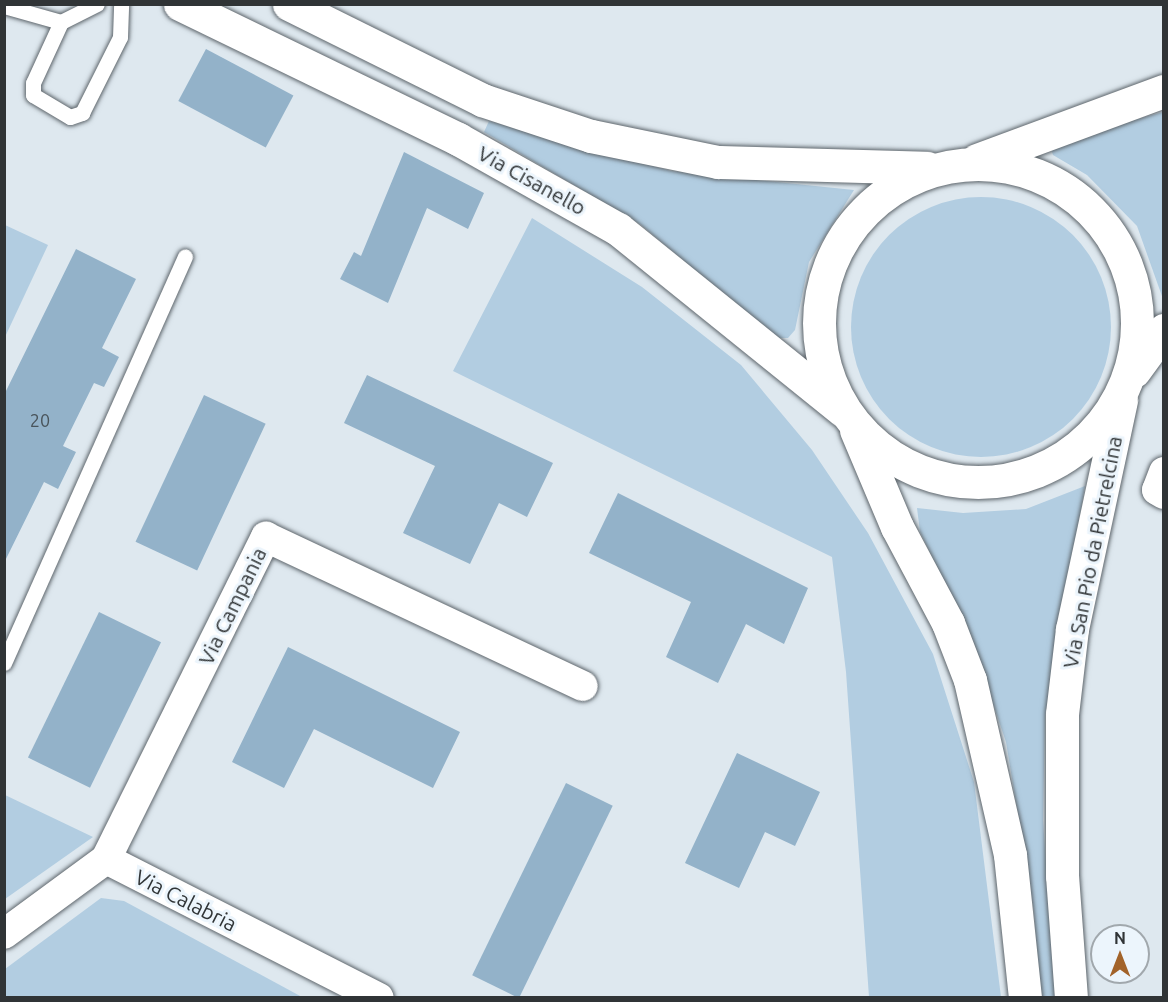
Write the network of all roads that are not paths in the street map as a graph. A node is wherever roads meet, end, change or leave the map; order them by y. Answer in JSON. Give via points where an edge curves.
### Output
{"nodes":[{"id":1,"x":97,"y":4,"type":"edge"},
{"id":2,"x":121,"y":4,"type":"edge"},
{"id":3,"x":180,"y":4,"type":"edge"},
{"id":4,"x":289,"y":4,"type":"edge"},
{"id":5,"x":4,"y":6,"type":"edge"},
{"id":6,"x":61,"y":22,"type":"junction"},
{"id":7,"x":1164,"y":91,"type":"edge"},
{"id":8,"x":952,"y":166,"type":"junction"},
{"id":9,"x":185,"y":257,"type":"dead end"},
{"id":10,"x":1164,"y":330,"type":"edge"},
{"id":11,"x":1124,"y":387,"type":"junction"},
{"id":12,"x":850,"y":417,"type":"junction"},
{"id":13,"x":1164,"y":472,"type":"edge"},
{"id":14,"x":1164,"y":494,"type":"edge"},
{"id":15,"x":4,"y":663,"type":"edge"},
{"id":16,"x":583,"y":686,"type":"dead end"},
{"id":17,"x":106,"y":859,"type":"junction"},
{"id":18,"x":4,"y":934,"type":"edge"},
{"id":19,"x":379,"y":998,"type":"edge"},
{"id":20,"x":1025,"y":998,"type":"edge"},
{"id":21,"x":1071,"y":998,"type":"edge"}],
"edges":[{"from":1,"to":6,"type":"lane"},
{"from":2,"to":6,"type":"lane","via":[[120,38],[82,113],[70,117],[33,95],[33,83]]},
{"from":3,"to":12,"type":"main road","name":"Via Cisanello","via":[[458,139],[618,229]]},
{"from":4,"to":8,"type":"main road","via":[[482,100],[591,136],[718,162]]},
{"from":5,"to":6,"type":"lane"},
{"from":7,"to":8,"type":"main road"},
{"from":8,"to":11,"type":"main road","name":"Via San Pio da Pietrelcina","via":[[1019,169],[1052,181],[1107,229],[1132,279],[1138,315]]},
{"from":8,"to":12,"type":"main road","via":[[883,195],[848,231],[832,259],[820,305],[819,337],[830,383]]},
{"from":9,"to":15,"type":"lane"},
{"from":10,"to":11,"type":"main road"},
{"from":11,"to":12,"type":"main road","via":[[1100,426],[1070,454],[1009,479],[965,482],[922,472],[884,451]]},
{"from":11,"to":21,"type":"main road","name":"Via San Pio da Pietrelcina","via":[[1072,629],[1062,714],[1062,876]]},
{"from":12,"to":20,"type":"main road","via":[[970,680],[1010,855]]},
{"from":13,"to":14,"type":"street","via":[[1157,490]]},
{"from":16,"to":17,"type":"street","name":"Via Campania","via":[[266,537]]},
{"from":17,"to":18,"type":"street"},
{"from":17,"to":19,"type":"street","name":"Via Calabria"}]}
